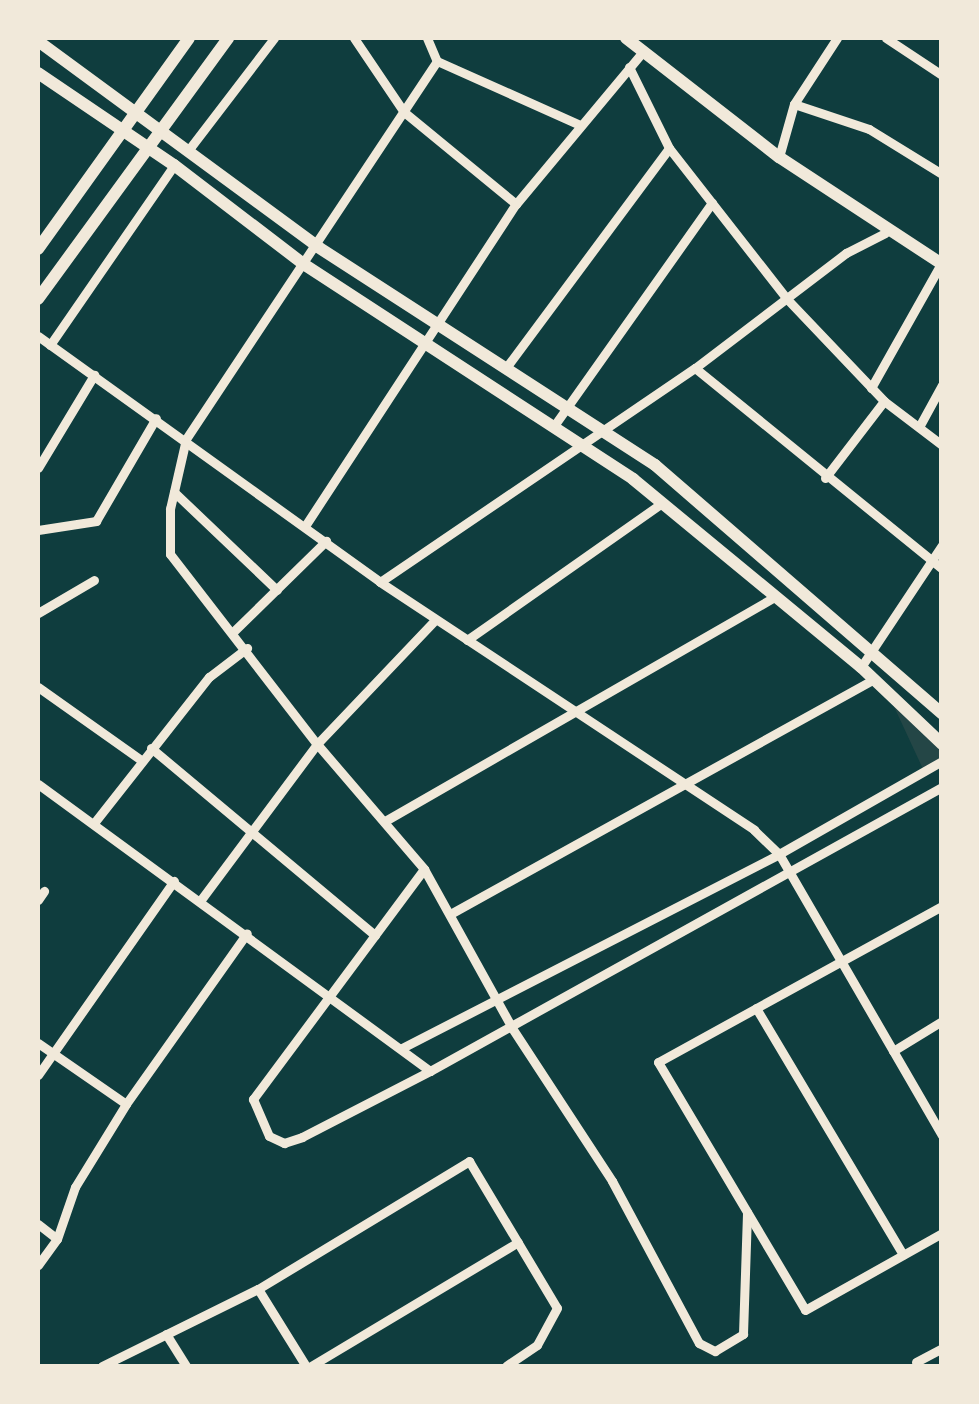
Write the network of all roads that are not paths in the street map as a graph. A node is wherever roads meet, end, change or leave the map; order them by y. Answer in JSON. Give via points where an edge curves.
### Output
{"nodes":[{"id":1,"x":189,"y":38,"type":"edge"},
{"id":2,"x":228,"y":38,"type":"edge"},
{"id":3,"x":274,"y":38,"type":"edge"},
{"id":4,"x":354,"y":38,"type":"edge"},
{"id":5,"x":428,"y":38,"type":"edge"},
{"id":6,"x":626,"y":38,"type":"edge"},
{"id":7,"x":836,"y":38,"type":"edge"},
{"id":8,"x":886,"y":38,"type":"edge"},
{"id":9,"x":38,"y":41,"type":"edge"},
{"id":10,"x":642,"y":53,"type":"junction"},
{"id":11,"x":436,"y":61,"type":"junction"},
{"id":12,"x":629,"y":66,"type":"junction"},
{"id":13,"x":38,"y":74,"type":"edge"},
{"id":14,"x":942,"y":76,"type":"edge"},
{"id":15,"x":794,"y":104,"type":"junction"},
{"id":16,"x":135,"y":109,"type":"junction"},
{"id":17,"x":404,"y":112,"type":"junction"},
{"id":18,"x":580,"y":124,"type":"junction"},
{"id":19,"x":162,"y":128,"type":"junction"},
{"id":20,"x":122,"y":129,"type":"junction"},
{"id":21,"x":149,"y":148,"type":"junction"},
{"id":22,"x":190,"y":148,"type":"junction"},
{"id":23,"x":669,"y":148,"type":"junction"},
{"id":24,"x":779,"y":157,"type":"junction"},
{"id":25,"x":174,"y":165,"type":"junction"},
{"id":26,"x":942,"y":174,"type":"edge"},
{"id":27,"x":712,"y":202,"type":"junction"},
{"id":28,"x":516,"y":204,"type":"junction"},
{"id":29,"x":886,"y":233,"type":"junction"},
{"id":30,"x":318,"y":247,"type":"junction"},
{"id":31,"x":38,"y":248,"type":"edge"},
{"id":32,"x":941,"y":264,"type":"edge"},
{"id":33,"x":305,"y":265,"type":"junction"},
{"id":34,"x":786,"y":298,"type":"junction"},
{"id":35,"x":38,"y":299,"type":"edge"},
{"id":36,"x":438,"y":322,"type":"junction"},
{"id":37,"x":38,"y":336,"type":"edge"},
{"id":38,"x":426,"y":340,"type":"junction"},
{"id":39,"x":50,"y":344,"type":"junction"},
{"id":40,"x":508,"y":364,"type":"junction"},
{"id":41,"x":695,"y":368,"type":"junction"},
{"id":42,"x":94,"y":376,"type":"junction"},
{"id":43,"x":942,"y":385,"type":"edge"},
{"id":44,"x":872,"y":388,"type":"junction"},
{"id":45,"x":884,"y":401,"type":"junction"},
{"id":46,"x":568,"y":406,"type":"junction"},
{"id":47,"x":156,"y":418,"type":"junction"},
{"id":48,"x":556,"y":424,"type":"junction"},
{"id":49,"x":918,"y":428,"type":"junction"},
{"id":50,"x":605,"y":431,"type":"junction"},
{"id":51,"x":186,"y":440,"type":"junction"},
{"id":52,"x":586,"y":445,"type":"junction"},
{"id":53,"x":942,"y":445,"type":"edge"},
{"id":54,"x":38,"y":468,"type":"edge"},
{"id":55,"x":825,"y":478,"type":"junction"},
{"id":56,"x":174,"y":492,"type":"junction"},
{"id":57,"x":662,"y":503,"type":"junction"},
{"id":58,"x":306,"y":526,"type":"junction"},
{"id":59,"x":38,"y":530,"type":"edge"},
{"id":60,"x":326,"y":542,"type":"junction"},
{"id":61,"x":942,"y":545,"type":"edge"},
{"id":62,"x":931,"y":562,"type":"junction"},
{"id":63,"x":942,"y":569,"type":"edge"},
{"id":64,"x":94,"y":580,"type":"dead end"},
{"id":65,"x":380,"y":582,"type":"junction"},
{"id":66,"x":278,"y":590,"type":"junction"},
{"id":67,"x":775,"y":597,"type":"junction"},
{"id":68,"x":38,"y":613,"type":"edge"},
{"id":69,"x":435,"y":620,"type":"junction"},
{"id":70,"x":234,"y":632,"type":"junction"},
{"id":71,"x":467,"y":640,"type":"junction"},
{"id":72,"x":247,"y":648,"type":"junction"},
{"id":73,"x":874,"y":654,"type":"junction"},
{"id":74,"x":861,"y":668,"type":"junction"},
{"id":75,"x":875,"y":679,"type":"junction"},
{"id":76,"x":38,"y":688,"type":"edge"},
{"id":77,"x":574,"y":712,"type":"junction"},
{"id":78,"x":942,"y":714,"type":"edge"},
{"id":79,"x":317,"y":744,"type":"junction"},
{"id":80,"x":942,"y":744,"type":"edge"},
{"id":81,"x":150,"y":748,"type":"junction"},
{"id":82,"x":141,"y":760,"type":"junction"},
{"id":83,"x":942,"y":761,"type":"edge"},
{"id":84,"x":38,"y":784,"type":"edge"},
{"id":85,"x":684,"y":785,"type":"junction"},
{"id":86,"x":942,"y":788,"type":"edge"},
{"id":87,"x":385,"y":821,"type":"junction"},
{"id":88,"x":94,"y":823,"type":"junction"},
{"id":89,"x":252,"y":832,"type":"junction"},
{"id":90,"x":779,"y":854,"type":"junction"},
{"id":91,"x":424,"y":869,"type":"junction"},
{"id":92,"x":790,"y":874,"type":"junction"},
{"id":93,"x":174,"y":881,"type":"junction"},
{"id":94,"x":200,"y":901,"type":"junction"},
{"id":95,"x":942,"y":906,"type":"edge"},
{"id":96,"x":452,"y":913,"type":"junction"},
{"id":97,"x":247,"y":933,"type":"junction"},
{"id":98,"x":375,"y":936,"type":"junction"},
{"id":99,"x":841,"y":961,"type":"junction"},
{"id":100,"x":332,"y":993,"type":"junction"},
{"id":101,"x":497,"y":1003,"type":"junction"},
{"id":102,"x":756,"y":1008,"type":"junction"},
{"id":103,"x":942,"y":1021,"type":"edge"},
{"id":104,"x":512,"y":1028,"type":"junction"},
{"id":105,"x":38,"y":1043,"type":"edge"},
{"id":106,"x":402,"y":1048,"type":"junction"},
{"id":107,"x":893,"y":1051,"type":"junction"},
{"id":108,"x":53,"y":1054,"type":"junction"},
{"id":109,"x":430,"y":1071,"type":"junction"},
{"id":110,"x":38,"y":1076,"type":"edge"},
{"id":111,"x":126,"y":1104,"type":"junction"},
{"id":112,"x":941,"y":1132,"type":"edge"},
{"id":113,"x":747,"y":1212,"type":"junction"},
{"id":114,"x":38,"y":1224,"type":"edge"},
{"id":115,"x":942,"y":1232,"type":"edge"},
{"id":116,"x":58,"y":1239,"type":"junction"},
{"id":117,"x":518,"y":1242,"type":"junction"},
{"id":118,"x":903,"y":1255,"type":"junction"},
{"id":119,"x":38,"y":1265,"type":"edge"},
{"id":120,"x":258,"y":1289,"type":"junction"},
{"id":121,"x":166,"y":1334,"type":"junction"},
{"id":122,"x":942,"y":1348,"type":"edge"},
{"id":123,"x":916,"y":1362,"type":"dead end"},
{"id":124,"x":102,"y":1366,"type":"edge"},
{"id":125,"x":186,"y":1366,"type":"edge"},
{"id":126,"x":308,"y":1366,"type":"edge"},
{"id":127,"x":506,"y":1366,"type":"edge"}],
"edges":[{"from":1,"to":16,"type":"main road"},
{"from":2,"to":19,"type":"main road"},
{"from":3,"to":22,"type":"street"},
{"from":4,"to":17,"type":"street"},
{"from":5,"to":11,"type":"street"},
{"from":6,"to":10,"type":"main road"},
{"from":7,"to":15,"type":"street"},
{"from":8,"to":14,"type":"street"},
{"from":9,"to":16,"type":"main road"},
{"from":10,"to":12,"type":"street"},
{"from":10,"to":24,"type":"main road"},
{"from":11,"to":17,"type":"street"},
{"from":11,"to":18,"type":"street"},
{"from":12,"to":18,"type":"street"},
{"from":12,"to":23,"type":"street"},
{"from":13,"to":20,"type":"main road"},
{"from":15,"to":24,"type":"street"},
{"from":15,"to":26,"type":"street","via":[[869,129]]},
{"from":16,"to":19,"type":"main road"},
{"from":16,"to":20,"type":"main road"},
{"from":17,"to":28,"type":"street"},
{"from":17,"to":30,"type":"street"},
{"from":18,"to":28,"type":"street"},
{"from":19,"to":21,"type":"main road"},
{"from":19,"to":22,"type":"main road"},
{"from":20,"to":21,"type":"main road"},
{"from":20,"to":31,"type":"main road"},
{"from":21,"to":25,"type":"main road"},
{"from":21,"to":35,"type":"main road"},
{"from":22,"to":30,"type":"main road"},
{"from":23,"to":27,"type":"street"},
{"from":23,"to":40,"type":"street"},
{"from":24,"to":29,"type":"main road"},
{"from":25,"to":33,"type":"main road"},
{"from":25,"to":39,"type":"street"},
{"from":27,"to":34,"type":"street"},
{"from":27,"to":46,"type":"street"},
{"from":28,"to":36,"type":"street"},
{"from":29,"to":32,"type":"main road"},
{"from":29,"to":34,"type":"street","via":[[846,253]]},
{"from":30,"to":33,"type":"street"},
{"from":30,"to":36,"type":"main road"},
{"from":32,"to":44,"type":"street"},
{"from":33,"to":38,"type":"main road"},
{"from":33,"to":51,"type":"street"},
{"from":34,"to":41,"type":"street"},
{"from":34,"to":44,"type":"street"},
{"from":36,"to":38,"type":"street"},
{"from":36,"to":40,"type":"main road"},
{"from":37,"to":39,"type":"street"},
{"from":38,"to":48,"type":"main road"},
{"from":38,"to":58,"type":"street"},
{"from":39,"to":42,"type":"street"},
{"from":40,"to":46,"type":"main road"},
{"from":41,"to":50,"type":"street"},
{"from":41,"to":55,"type":"street"},
{"from":42,"to":47,"type":"street"},
{"from":42,"to":54,"type":"street"},
{"from":43,"to":49,"type":"street"},
{"from":44,"to":45,"type":"street"},
{"from":45,"to":49,"type":"street"},
{"from":45,"to":55,"type":"street"},
{"from":46,"to":48,"type":"street"},
{"from":46,"to":50,"type":"main road"},
{"from":47,"to":51,"type":"street"},
{"from":47,"to":59,"type":"street","via":[[96,521]]},
{"from":48,"to":52,"type":"main road"},
{"from":49,"to":53,"type":"street"},
{"from":50,"to":52,"type":"street"},
{"from":50,"to":73,"type":"main road","via":[[654,465]]},
{"from":51,"to":56,"type":"street"},
{"from":51,"to":58,"type":"street"},
{"from":52,"to":57,"type":"main road"},
{"from":52,"to":65,"type":"street"},
{"from":55,"to":62,"type":"street"},
{"from":56,"to":66,"type":"street"},
{"from":56,"to":70,"type":"street","via":[[170,554]]},
{"from":57,"to":67,"type":"main road"},
{"from":57,"to":71,"type":"street"},
{"from":58,"to":60,"type":"street"},
{"from":60,"to":65,"type":"street"},
{"from":60,"to":66,"type":"street"},
{"from":61,"to":62,"type":"street"},
{"from":62,"to":63,"type":"street"},
{"from":62,"to":73,"type":"street"},
{"from":64,"to":68,"type":"street"},
{"from":65,"to":69,"type":"street"},
{"from":66,"to":70,"type":"street"},
{"from":67,"to":74,"type":"main road"},
{"from":67,"to":77,"type":"street"},
{"from":69,"to":71,"type":"street"},
{"from":69,"to":79,"type":"street"},
{"from":70,"to":72,"type":"street"},
{"from":71,"to":77,"type":"street"},
{"from":72,"to":79,"type":"street"},
{"from":72,"to":81,"type":"street","via":[[209,677]]},
{"from":73,"to":74,"type":"street"},
{"from":73,"to":78,"type":"main road"},
{"from":74,"to":75,"type":"main road"},
{"from":75,"to":80,"type":"main road"},
{"from":75,"to":85,"type":"street"},
{"from":76,"to":82,"type":"street"},
{"from":77,"to":85,"type":"street"},
{"from":77,"to":87,"type":"street"},
{"from":79,"to":87,"type":"street"},
{"from":79,"to":89,"type":"street"},
{"from":81,"to":82,"type":"street"},
{"from":81,"to":89,"type":"street"},
{"from":82,"to":88,"type":"street"},
{"from":83,"to":90,"type":"street"},
{"from":84,"to":88,"type":"street"},
{"from":85,"to":90,"type":"street"},
{"from":85,"to":96,"type":"street"},
{"from":86,"to":92,"type":"street"},
{"from":87,"to":91,"type":"street"},
{"from":88,"to":93,"type":"street"},
{"from":89,"to":94,"type":"street"},
{"from":89,"to":98,"type":"street"},
{"from":90,"to":92,"type":"street"},
{"from":90,"to":101,"type":"street"},
{"from":91,"to":96,"type":"street"},
{"from":91,"to":98,"type":"street"},
{"from":92,"to":99,"type":"street"},
{"from":92,"to":104,"type":"street"},
{"from":93,"to":94,"type":"street"},
{"from":93,"to":108,"type":"street"},
{"from":94,"to":97,"type":"street"},
{"from":95,"to":99,"type":"street"},
{"from":96,"to":101,"type":"street"},
{"from":97,"to":100,"type":"street"},
{"from":97,"to":111,"type":"street"},
{"from":98,"to":100,"type":"street"},
{"from":99,"to":102,"type":"street"},
{"from":99,"to":107,"type":"street"},
{"from":100,"to":106,"type":"street"},
{"from":100,"to":109,"type":"street","via":[[253,1099],[269,1136],[284,1144],[302,1137]]},
{"from":101,"to":104,"type":"street"},
{"from":101,"to":106,"type":"street"},
{"from":102,"to":113,"type":"street","via":[[658,1062]]},
{"from":102,"to":118,"type":"street"},
{"from":103,"to":107,"type":"street"},
{"from":104,"to":109,"type":"street"},
{"from":104,"to":113,"type":"street","via":[[612,1181],[699,1343],[715,1351],[742,1334]]},
{"from":105,"to":108,"type":"street"},
{"from":106,"to":109,"type":"street"},
{"from":107,"to":112,"type":"street"},
{"from":108,"to":110,"type":"street"},
{"from":108,"to":111,"type":"street"},
{"from":111,"to":116,"type":"street","via":[[75,1187]]},
{"from":113,"to":118,"type":"street","via":[[805,1310]]},
{"from":114,"to":116,"type":"street"},
{"from":115,"to":118,"type":"street"},
{"from":116,"to":119,"type":"street"},
{"from":117,"to":120,"type":"street","via":[[469,1161]]},
{"from":117,"to":126,"type":"street"},
{"from":117,"to":127,"type":"street","via":[[557,1308],[537,1345]]},
{"from":120,"to":121,"type":"street"},
{"from":120,"to":126,"type":"street"},
{"from":121,"to":124,"type":"street"},
{"from":121,"to":125,"type":"street"},
{"from":122,"to":123,"type":"street"}]}
